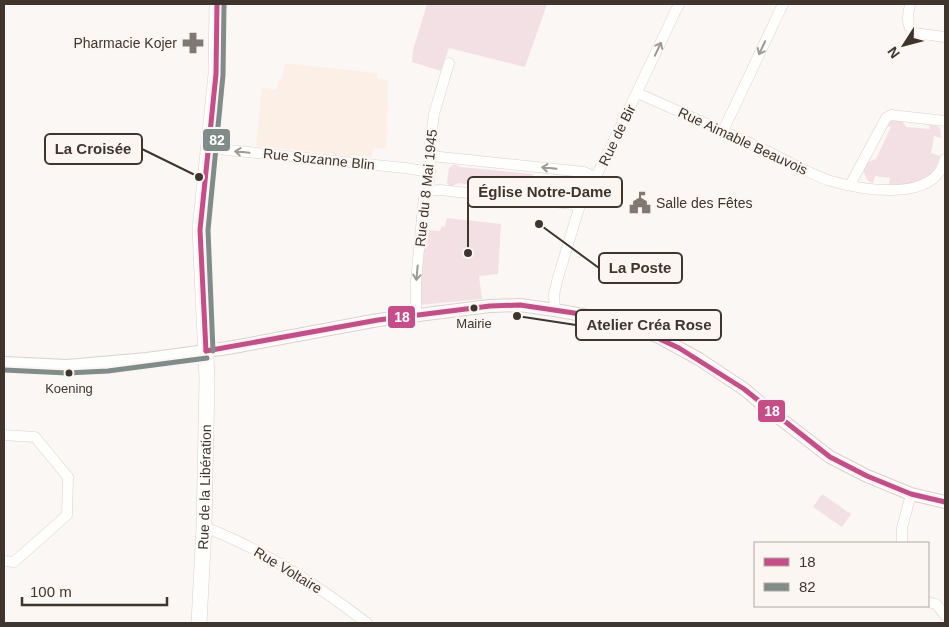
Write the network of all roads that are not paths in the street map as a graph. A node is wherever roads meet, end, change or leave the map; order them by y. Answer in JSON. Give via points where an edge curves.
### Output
{"nodes":[{"id":1,"x":218,"y":4,"type":"edge"},
{"id":2,"x":679,"y":4,"type":"edge"},
{"id":3,"x":783,"y":4,"type":"edge"},
{"id":4,"x":910,"y":4,"type":"edge"},
{"id":5,"x":945,"y":37,"type":"edge"},
{"id":6,"x":449,"y":63,"type":"dead end"},
{"id":7,"x":637,"y":93,"type":"junction"},
{"id":8,"x":945,"y":120,"type":"edge"},
{"id":9,"x":723,"y":131,"type":"junction"},
{"id":10,"x":208,"y":148,"type":"junction"},
{"id":11,"x":431,"y":156,"type":"junction"},
{"id":12,"x":945,"y":159,"type":"edge"},
{"id":13,"x":430,"y":172,"type":"junction"},
{"id":14,"x":942,"y":174,"type":"edge"},
{"id":15,"x":596,"y":176,"type":"junction"},
{"id":16,"x":850,"y":185,"type":"junction"},
{"id":17,"x":428,"y":190,"type":"junction"},
{"id":18,"x":579,"y":208,"type":"junction"},
{"id":19,"x":555,"y":310,"type":"junction"},
{"id":20,"x":416,"y":315,"type":"junction"},
{"id":21,"x":206,"y":351,"type":"junction"},
{"id":22,"x":4,"y":364,"type":"edge"},
{"id":23,"x":4,"y":435,"type":"edge"},
{"id":24,"x":911,"y":494,"type":"junction"},
{"id":25,"x":945,"y":502,"type":"edge"},
{"id":26,"x":204,"y":527,"type":"junction"},
{"id":27,"x":902,"y":542,"type":"edge"},
{"id":28,"x":4,"y":561,"type":"edge"},
{"id":29,"x":929,"y":602,"type":"edge"},
{"id":30,"x":945,"y":615,"type":"edge"},
{"id":31,"x":199,"y":623,"type":"edge"},
{"id":32,"x":367,"y":623,"type":"edge"}],
"edges":[{"from":1,"to":10,"type":"main road","name":"Rue de la Libération","via":[[216,74]]},
{"from":7,"to":2,"type":"street","name":"Rue de Bir","one_way":true},
{"from":3,"to":9,"type":"street","one_way":true},
{"from":4,"to":5,"type":"street","via":[[907,21],[914,33]]},
{"from":6,"to":11,"type":"street","name":"Rue du 8 Mai 1945","via":[[434,114]]},
{"from":7,"to":9,"type":"street","name":"Rue Aimable Beauvois"},
{"from":7,"to":15,"type":"street","name":"Rue de Bir"},
{"from":8,"to":16,"type":"street","via":[[891,115],[886,118]]},
{"from":9,"to":16,"type":"street","name":"Rue Aimable Beauvois","via":[[830,181]]},
{"from":13,"to":10,"type":"street","name":"Rue Suzanne Blin","one_way":true},
{"from":10,"to":21,"type":"main road","name":"Rue de la Libération","via":[[200,230]]},
{"from":11,"to":13,"type":"street","name":"Rue du 8 Mai 1945"},
{"from":15,"to":11,"type":"street","one_way":true,"via":[[584,172]]},
{"from":12,"to":14,"type":"street"},
{"from":13,"to":17,"type":"street","name":"Rue du 8 Mai 1945"},
{"from":14,"to":16,"type":"street","name":"Rue Aimable Beauvois","via":[[918,187],[900,190]]},
{"from":15,"to":18,"type":"street","name":"Rue de Bir"},
{"from":17,"to":18,"type":"street","via":[[572,204]]},
{"from":17,"to":20,"type":"street","name":"Rue du 8 Mai 1945","one_way":true,"via":[[424,196],[420,232]]},
{"from":18,"to":19,"type":"street","name":"Rue de Bir","via":[[557,281]]},
{"from":19,"to":20,"type":"street","via":[[505,304]]},
{"from":19,"to":24,"type":"street","via":[[636,328],[680,348],[744,390],[830,457]]},
{"from":20,"to":21,"type":"street"},
{"from":21,"to":22,"type":"street","via":[[108,364]]},
{"from":21,"to":26,"type":"main road","name":"Rue de la Libération"},
{"from":23,"to":28,"type":"street","via":[[35,437],[68,477],[67,515],[14,562]]},
{"from":24,"to":25,"type":"street"},
{"from":24,"to":27,"type":"street","via":[[902,528]]},
{"from":26,"to":31,"type":"main road","name":"Rue de la Libération"},
{"from":26,"to":32,"type":"street","name":"Rue Voltaire","via":[[229,536],[298,574]]},
{"from":29,"to":30,"type":"street","via":[[936,604]]}]}
